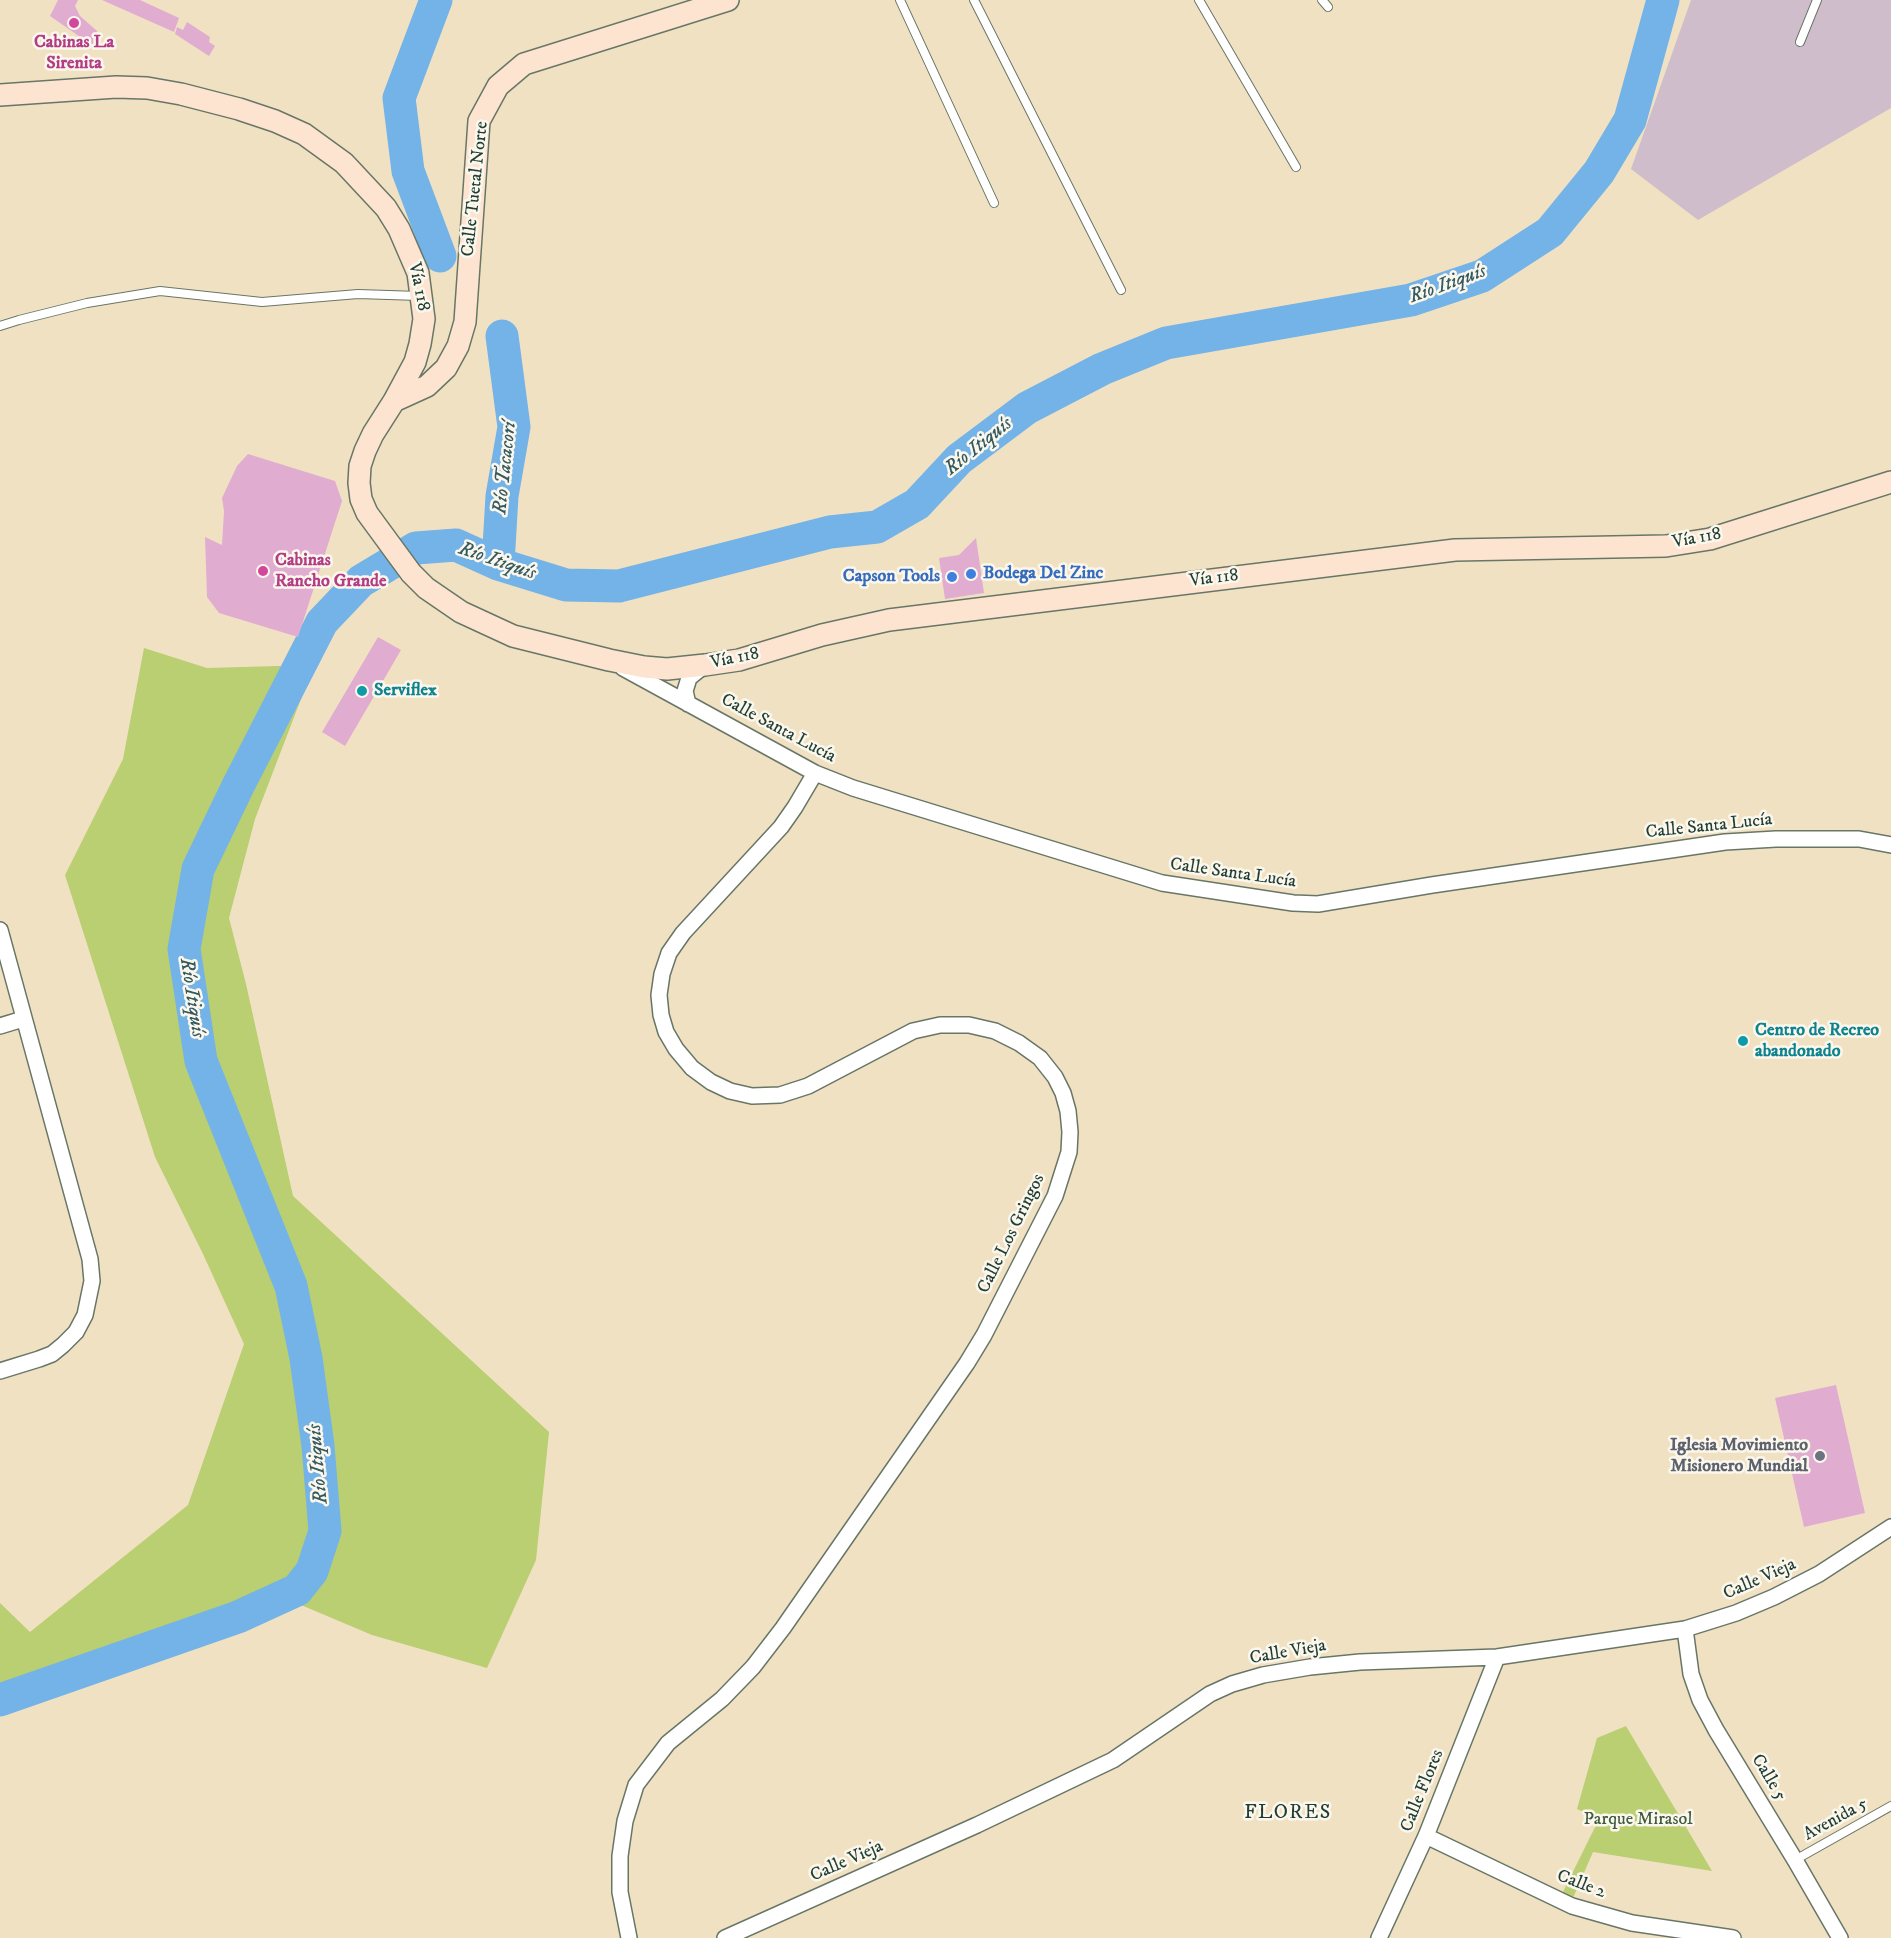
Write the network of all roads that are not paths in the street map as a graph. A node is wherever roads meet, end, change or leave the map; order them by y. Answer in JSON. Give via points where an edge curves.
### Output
{"nodes":[{"id":1,"x":728,"y":0,"type":"edge"},
{"id":2,"x":900,"y":0,"type":"edge"},
{"id":3,"x":974,"y":0,"type":"edge"},
{"id":4,"x":1199,"y":0,"type":"edge"},
{"id":5,"x":1322,"y":0,"type":"edge"},
{"id":6,"x":1817,"y":0,"type":"edge"},
{"id":7,"x":1328,"y":7,"type":"dead end"},
{"id":8,"x":1800,"y":42,"type":"dead end"},
{"id":9,"x":0,"y":95,"type":"edge"},
{"id":10,"x":1296,"y":167,"type":"dead end"},
{"id":11,"x":994,"y":203,"type":"dead end"},
{"id":12,"x":1121,"y":290,"type":"dead end"},
{"id":13,"x":422,"y":296,"type":"junction"},
{"id":14,"x":0,"y":326,"type":"edge"},
{"id":15,"x":394,"y":401,"type":"junction"},
{"id":16,"x":1891,"y":482,"type":"edge"},
{"id":17,"x":609,"y":660,"type":"junction"},
{"id":18,"x":705,"y":666,"type":"junction"},
{"id":19,"x":688,"y":704,"type":"junction"},
{"id":20,"x":815,"y":773,"type":"junction"},
{"id":21,"x":1891,"y":845,"type":"edge"},
{"id":22,"x":0,"y":930,"type":"edge"},
{"id":23,"x":24,"y":1019,"type":"junction"},
{"id":24,"x":0,"y":1026,"type":"edge"},
{"id":25,"x":0,"y":1371,"type":"edge"},
{"id":26,"x":1891,"y":1527,"type":"edge"},
{"id":27,"x":1685,"y":1629,"type":"junction"},
{"id":28,"x":1497,"y":1657,"type":"junction"},
{"id":29,"x":1891,"y":1806,"type":"edge"},
{"id":30,"x":1426,"y":1836,"type":"junction"},
{"id":31,"x":1795,"y":1860,"type":"junction"},
{"id":32,"x":629,"y":1938,"type":"edge"},
{"id":33,"x":725,"y":1938,"type":"edge"},
{"id":34,"x":1379,"y":1938,"type":"edge"},
{"id":35,"x":1733,"y":1938,"type":"edge"},
{"id":36,"x":1840,"y":1938,"type":"edge"}],
"edges":[{"from":1,"to":15,"type":"main road","name":"Calle Tuetal Norte","via":[[524,64],[498,86],[480,121],[465,321],[458,346],[446,368],[427,386]]},
{"from":2,"to":11,"type":"lane"},
{"from":3,"to":12,"type":"lane"},
{"from":4,"to":10,"type":"lane"},
{"from":5,"to":7,"type":"lane"},
{"from":6,"to":8,"type":"lane"},
{"from":9,"to":13,"type":"main road","name":"Vía 118","via":[[147,88],[239,109],[304,134],[344,163],[386,208],[408,248]]},
{"from":13,"to":14,"type":"lane","via":[[358,294],[262,302],[160,291],[87,303]]},
{"from":13,"to":15,"type":"main road","name":"Vía 118","via":[[420,344]]},
{"from":15,"to":17,"type":"main road","name":"Vía 118","via":[[373,434],[360,466],[359,483],[367,513],[411,573],[442,600],[484,624],[513,636]]},
{"from":16,"to":18,"type":"main road","name":"Vía 118","via":[[1710,539],[1666,546],[1455,550],[1163,585],[890,620]]},
{"from":17,"to":18,"type":"main road","name":"Vía 118","via":[[668,669]]},
{"from":17,"to":19,"type":"street","name":"Calle Santa Lucía"},
{"from":18,"to":19,"type":"street","via":[[689,678],[685,691]]},
{"from":19,"to":20,"type":"street","name":"Calle Santa Lucía"},
{"from":20,"to":21,"type":"street","name":"Calle Santa Lucía","via":[[1162,883],[1293,903],[1318,904],[1725,842],[1859,839]]},
{"from":20,"to":32,"type":"street","name":"Calle Los Gringos","via":[[781,827],[669,953],[659,995],[666,1032],[676,1049],[692,1068],[730,1091],[752,1096],[780,1095],[808,1086],[913,1031],[940,1025],[969,1025],[995,1031],[1040,1058],[1055,1077],[1068,1111],[1069,1152],[1055,1196],[967,1363],[753,1667],[722,1699],[668,1743],[636,1785],[620,1856],[620,1892]]},
{"from":22,"to":23,"type":"street"},
{"from":23,"to":24,"type":"street"},
{"from":23,"to":25,"type":"street","via":[[90,1259],[92,1281],[85,1315],[63,1345],[45,1356]]},
{"from":26,"to":27,"type":"street","name":"Calle Vieja","via":[[1819,1574],[1774,1597]]},
{"from":27,"to":28,"type":"street","name":"Calle Vieja"},
{"from":27,"to":31,"type":"street","name":"Calle 5","via":[[1691,1674],[1700,1700]]},
{"from":28,"to":30,"type":"street","name":"Calle Flores"},
{"from":28,"to":33,"type":"street","name":"Calle Vieja","via":[[1360,1662],[1263,1674],[1232,1684],[1210,1694],[1113,1760]]},
{"from":29,"to":31,"type":"lane","name":"Avenida 5"},
{"from":30,"to":34,"type":"street","name":"Calle Flores"},
{"from":30,"to":35,"type":"street","name":"Calle 2","via":[[1572,1906],[1632,1923]]},
{"from":31,"to":36,"type":"street","name":"Calle 5"}]}
